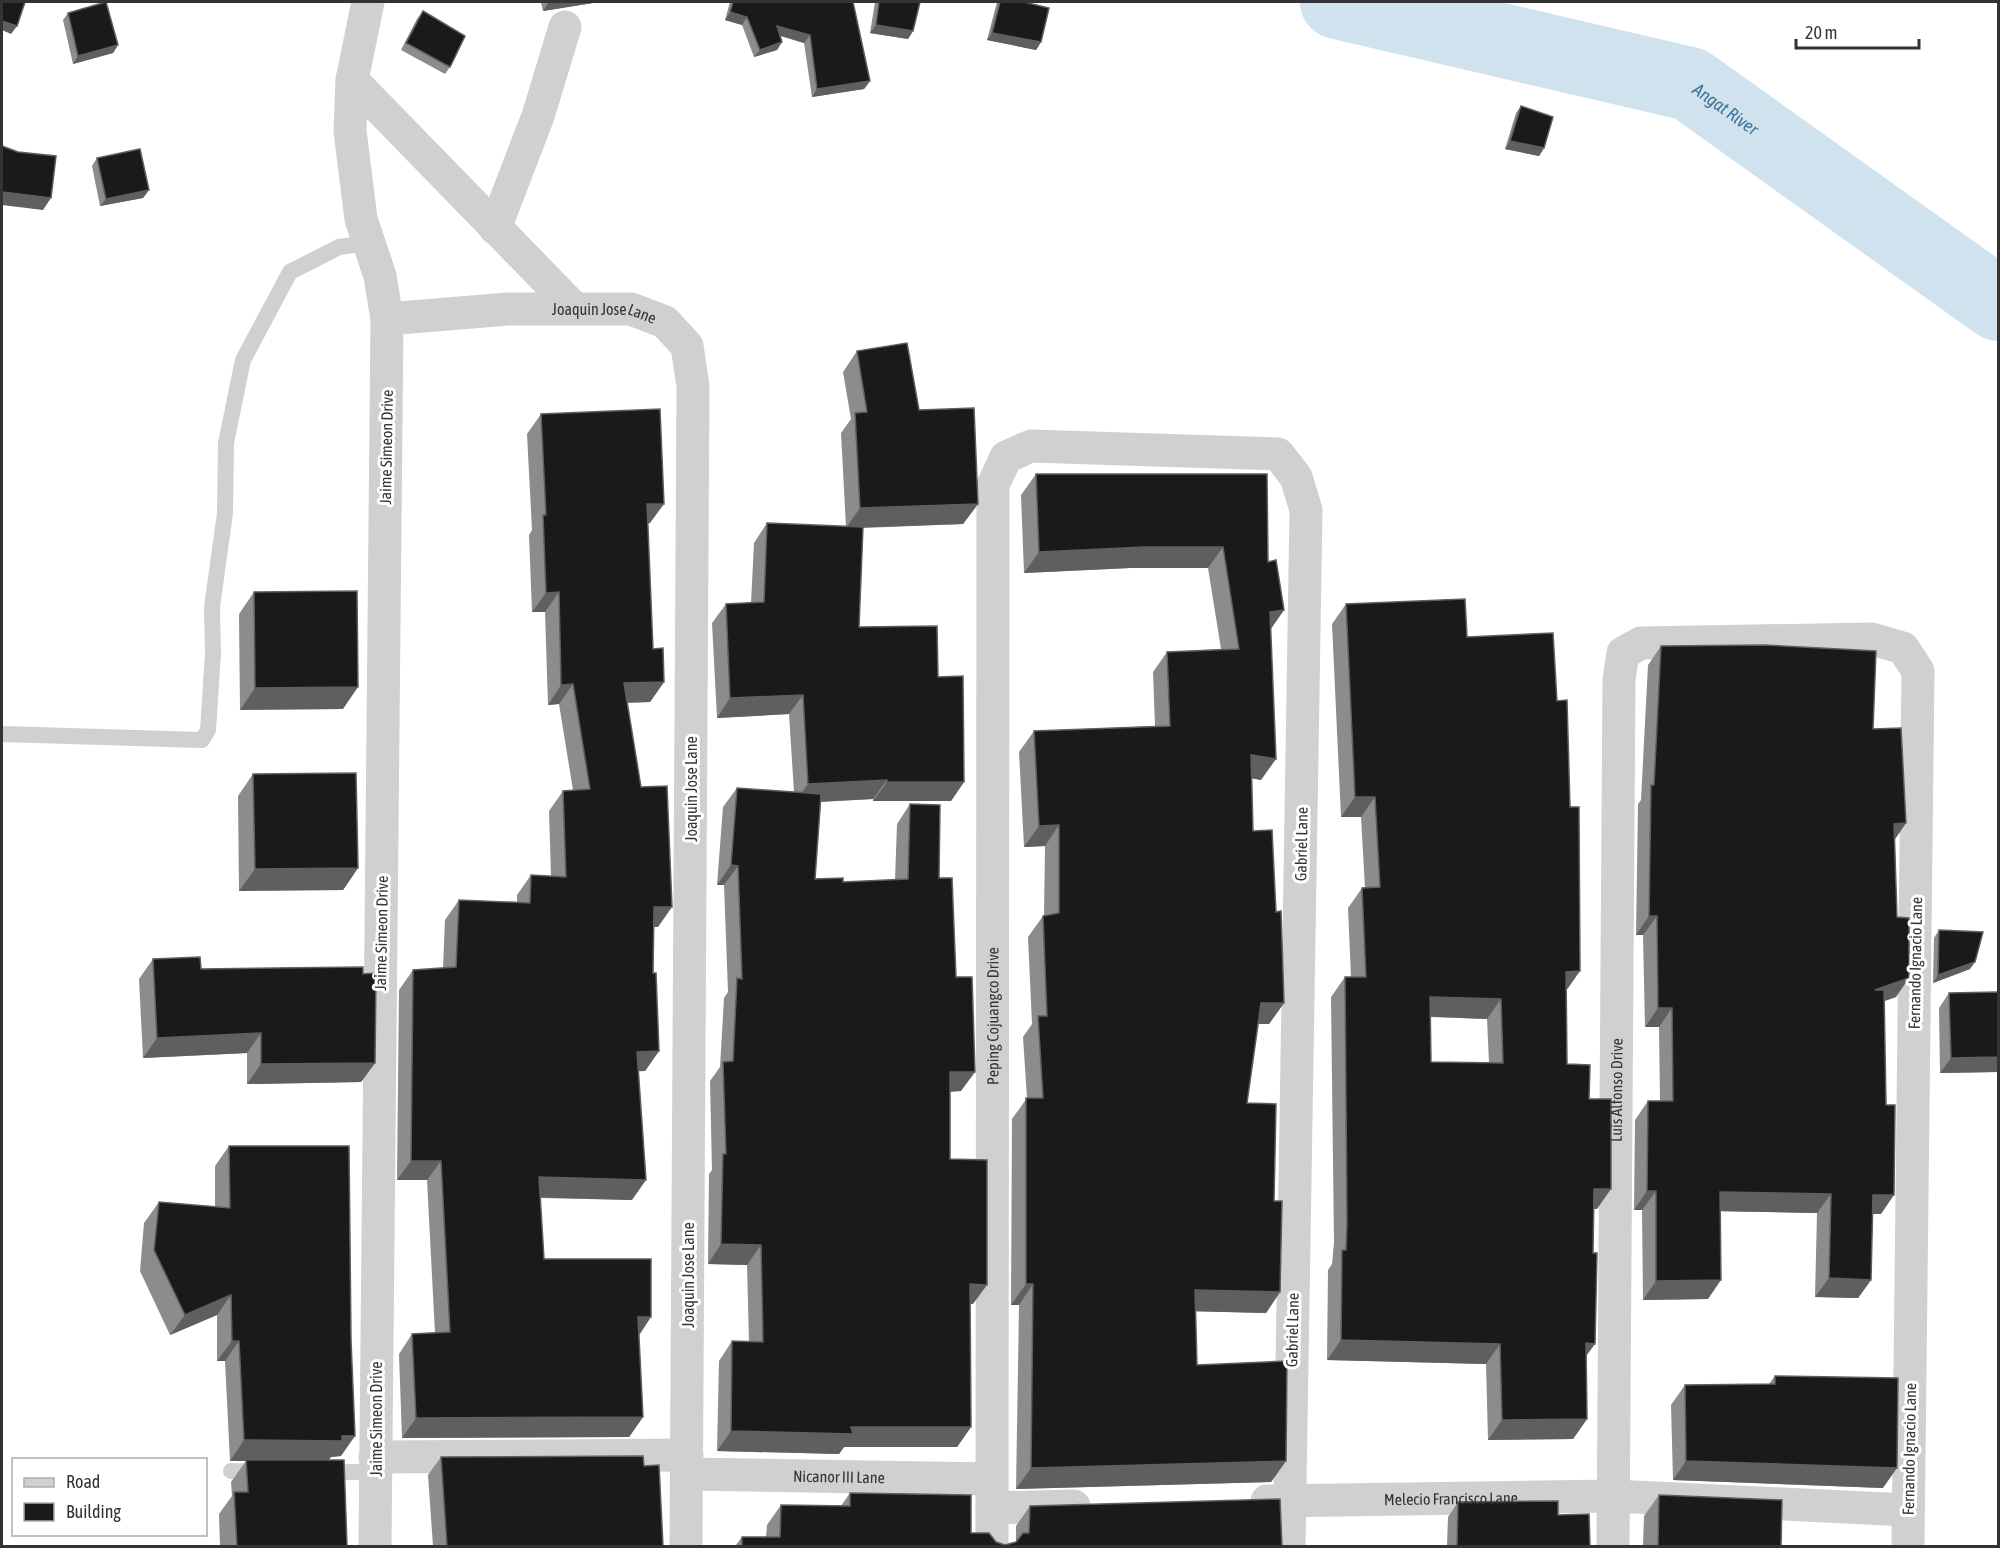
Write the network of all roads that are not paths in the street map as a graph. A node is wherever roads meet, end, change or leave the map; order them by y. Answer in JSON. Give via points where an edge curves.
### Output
{"nodes":[{"id":1,"x":368,"y":2,"type":"edge"},
{"id":2,"x":565,"y":27,"type":"dead end"},
{"id":3,"x":352,"y":80,"type":"junction"},
{"id":4,"x":495,"y":228,"type":"junction"},
{"id":5,"x":369,"y":243,"type":"junction"},
{"id":6,"x":574,"y":308,"type":"junction"},
{"id":7,"x":387,"y":319,"type":"junction"},
{"id":8,"x":993,"y":485,"type":"joint"},
{"id":9,"x":1641,"y":643,"type":"joint"},
{"id":10,"x":2,"y":735,"type":"edge"},
{"id":11,"x":687,"y":1464,"type":"junction"},
{"id":12,"x":375,"y":1465,"type":"junction"},
{"id":13,"x":231,"y":1471,"type":"dead end"},
{"id":14,"x":279,"y":1472,"type":"edge"},
{"id":15,"x":303,"y":1472,"type":"edge"},
{"id":16,"x":992,"y":1493,"type":"junction"},
{"id":17,"x":1613,"y":1496,"type":"junction"},
{"id":18,"x":1289,"y":1500,"type":"junction"},
{"id":19,"x":1242,"y":1502,"type":"edge"},
{"id":20,"x":1099,"y":1505,"type":"edge"},
{"id":21,"x":1908,"y":1510,"type":"junction"},
{"id":22,"x":375,"y":1546,"type":"edge"},
{"id":23,"x":686,"y":1546,"type":"edge"},
{"id":24,"x":992,"y":1546,"type":"edge"},
{"id":25,"x":1289,"y":1546,"type":"edge"},
{"id":26,"x":1613,"y":1546,"type":"edge"},
{"id":27,"x":1908,"y":1546,"type":"edge"}],
"edges":[{"from":1,"to":3,"type":"street","name":"Jaime Simeon Drive"},
{"from":2,"to":4,"type":"street","via":[[538,116]]},
{"from":3,"to":4,"type":"street"},
{"from":3,"to":5,"type":"street","name":"Jaime Simeon Drive","via":[[350,131],[361,219]]},
{"from":4,"to":6,"type":"street"},
{"from":5,"to":7,"type":"street","name":"Jaime Simeon Drive","via":[[380,276]]},
{"from":5,"to":10,"type":"lane","via":[[339,247],[290,272],[243,360],[226,443],[225,513],[212,607],[208,730],[202,740]]},
{"from":6,"to":7,"type":"street","name":"Joaquin Jose Lane"},
{"from":6,"to":11,"type":"street","name":"Joaquin Jose Lane","via":[[632,309],[665,322],[687,346],[693,386]]},
{"from":7,"to":12,"type":"street","name":"Jaime Simeon Drive"},
{"from":8,"to":16,"type":"street","name":"Peping Cojuangco Drive"},
{"from":8,"to":18,"type":"street","name":"Gabriel Lane","via":[[1006,457],[1031,446],[1278,454],[1296,477],[1306,510]]},
{"from":9,"to":17,"type":"street","name":"Luis Alfonso Drive","via":[[1623,654],[1619,679]]},
{"from":9,"to":21,"type":"street","name":"Fernando Ignacio Lane","via":[[1872,639],[1903,648],[1918,671]]},
{"from":11,"to":12,"type":"street","name":"Nicanor III Lane"},
{"from":11,"to":16,"type":"street","name":"Nicanor III Lane"},
{"from":11,"to":23,"type":"street","name":"Joaquin Jose Lane"},
{"from":12,"to":15,"type":"lane"},
{"from":12,"to":22,"type":"street","name":"Jaime Simeon Drive"},
{"from":13,"to":14,"type":"lane"},
{"from":16,"to":20,"type":"street","name":"Nicanor III Lane"},
{"from":16,"to":24,"type":"street","name":"Peping Cojuangco Drive"},
{"from":17,"to":18,"type":"street","name":"Melecio Francisco Lane"},
{"from":17,"to":21,"type":"street","name":"Melecio Francisco Lane"},
{"from":17,"to":26,"type":"street","name":"Luis Alfonso Drive"},
{"from":18,"to":19,"type":"street","name":"Melecio Francisco Lane"},
{"from":18,"to":25,"type":"street","name":"Gabriel Lane"},
{"from":21,"to":27,"type":"street","name":"Fernando Ignacio Lane"}]}
